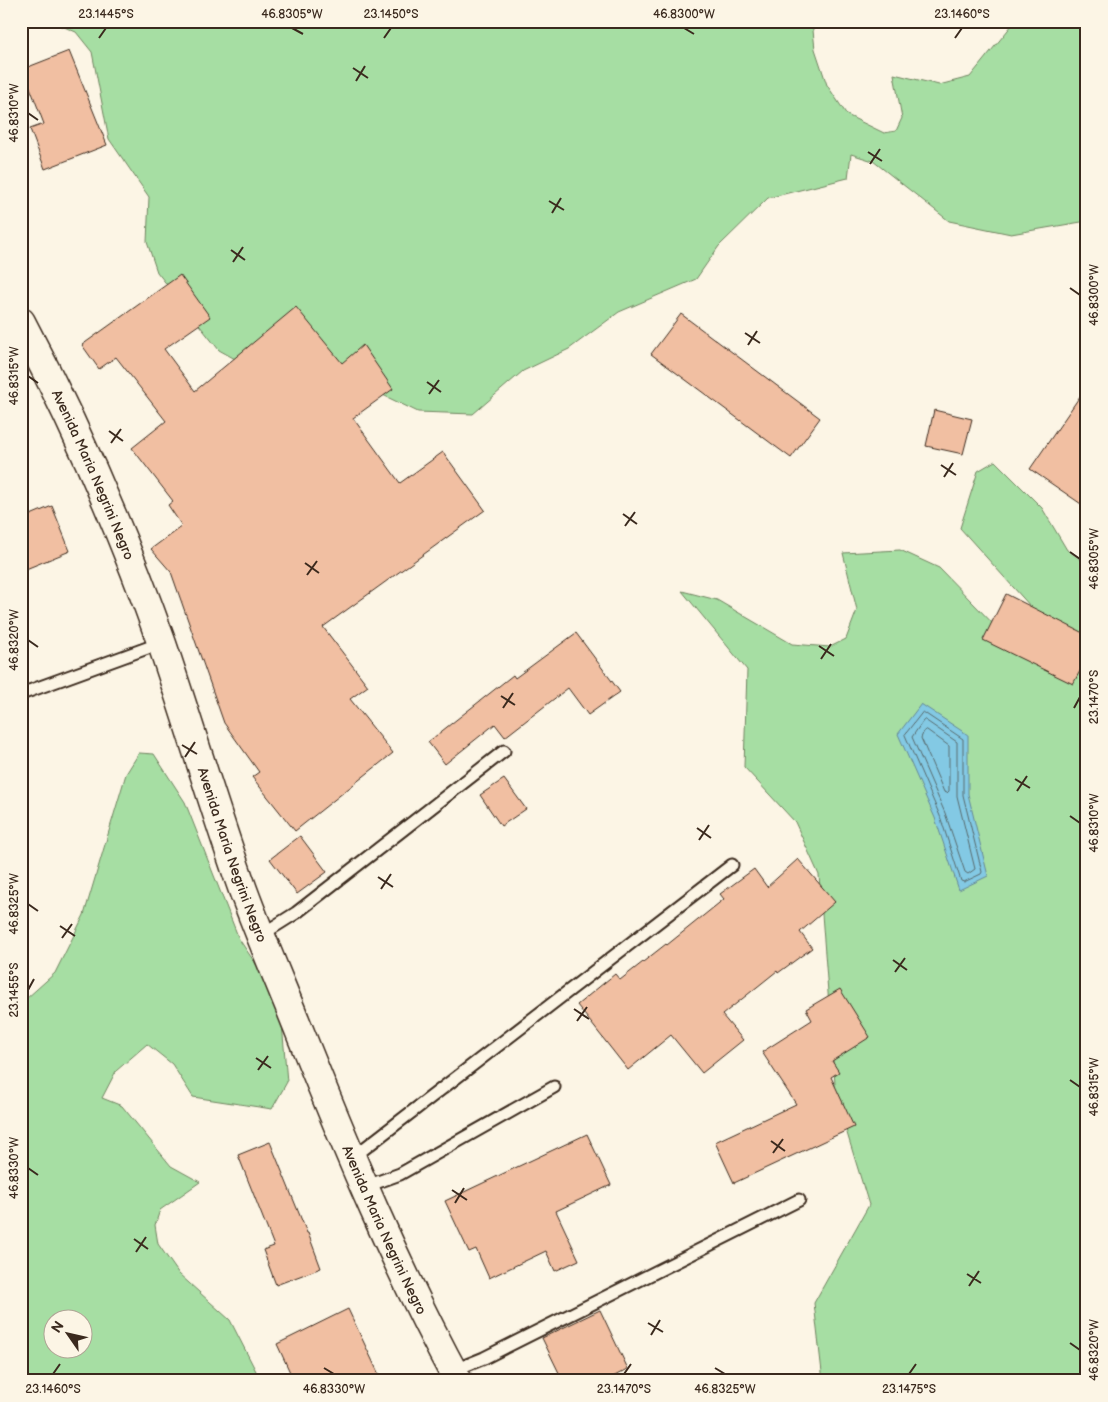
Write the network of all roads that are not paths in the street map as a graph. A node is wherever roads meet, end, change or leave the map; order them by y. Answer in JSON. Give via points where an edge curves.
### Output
{"nodes":[{"id":1,"x":21,"y":322,"type":"edge"},
{"id":2,"x":161,"y":643,"type":"junction"},
{"id":3,"x":21,"y":694,"type":"edge"},
{"id":4,"x":504,"y":751,"type":"dead end"},
{"id":5,"x":732,"y":865,"type":"dead end"},
{"id":6,"x":261,"y":935,"type":"junction"},
{"id":7,"x":554,"y":1087,"type":"dead end"},
{"id":8,"x":352,"y":1158,"type":"junction"},
{"id":9,"x":364,"y":1187,"type":"junction"},
{"id":10,"x":799,"y":1200,"type":"dead end"},
{"id":11,"x":455,"y":1376,"type":"edge"}],
"edges":[{"from":1,"to":2,"type":"street","name":"Avenida Maria Negrini Negro","via":[[102,490]]},
{"from":2,"to":3,"type":"lane"},
{"from":2,"to":6,"type":"street","name":"Avenida Maria Negrini Negro"},
{"from":4,"to":6,"type":"lane","via":[[296,913]]},
{"from":5,"to":8,"type":"lane"},
{"from":6,"to":8,"type":"street","name":"Avenida Maria Negrini Negro"},
{"from":7,"to":9,"type":"lane","via":[[400,1174]]},
{"from":8,"to":9,"type":"street","name":"Avenida Maria Negrini Negro"},
{"from":9,"to":11,"type":"street","name":"Avenida Maria Negrini Negro"},
{"from":10,"to":11,"type":"lane","via":[[484,1358]]}]}
